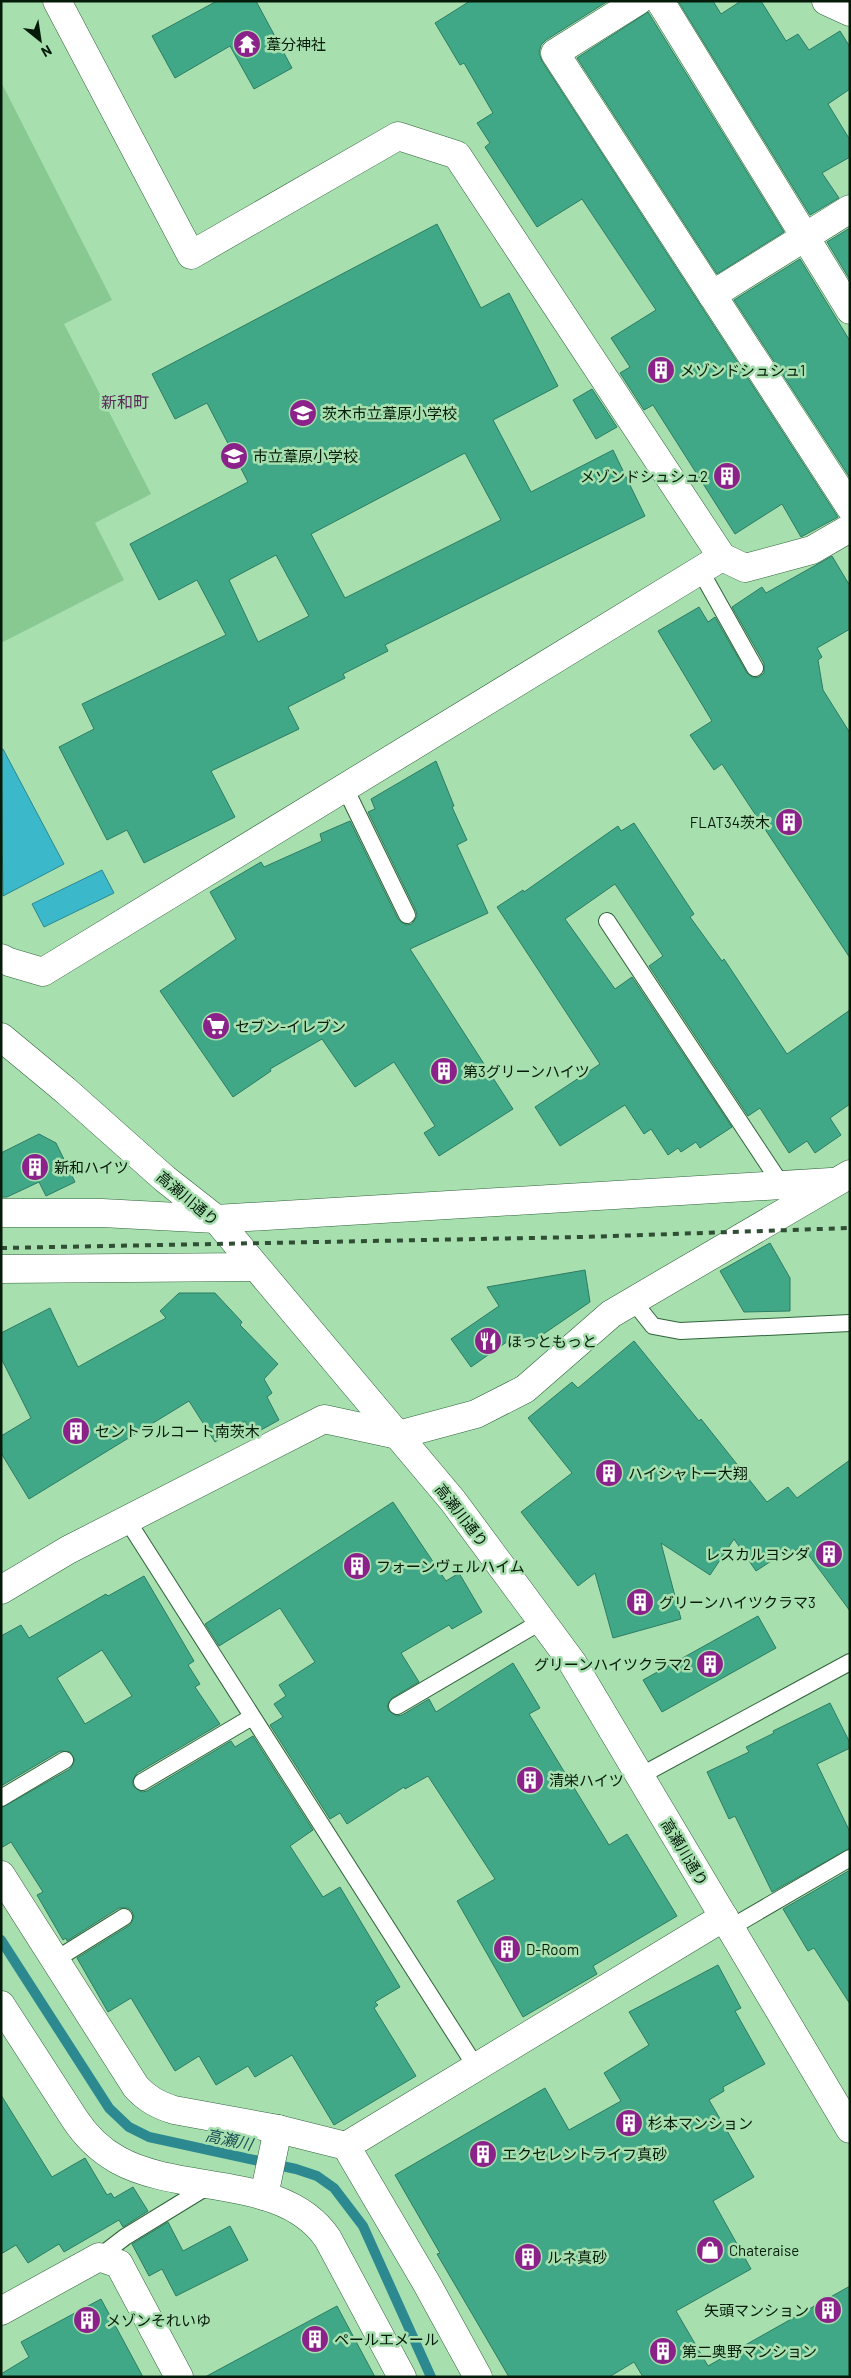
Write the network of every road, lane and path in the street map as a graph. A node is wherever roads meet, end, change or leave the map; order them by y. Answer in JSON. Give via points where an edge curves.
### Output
{"nodes":[{"id":1,"x":57,"y":1,"type":"edge"},
{"id":2,"x":638,"y":1,"type":"edge"},
{"id":3,"x":660,"y":1,"type":"edge"},
{"id":4,"x":826,"y":1,"type":"edge"},
{"id":5,"x":850,"y":12,"type":"edge"},
{"id":6,"x":850,"y":209,"type":"edge"},
{"id":7,"x":805,"y":237,"type":"junction"},
{"id":8,"x":712,"y":295,"type":"junction"},
{"id":9,"x":850,"y":310,"type":"edge"},
{"id":10,"x":850,"y":508,"type":"edge"},
{"id":11,"x":850,"y":528,"type":"edge"},
{"id":12,"x":711,"y":564,"type":"junction"},
{"id":13,"x":755,"y":668,"type":"dead end"},
{"id":14,"x":345,"y":788,"type":"junction"},
{"id":15,"x":407,"y":915,"type":"dead end"},
{"id":16,"x":607,"y":921,"type":"dead end"},
{"id":17,"x":1,"y":958,"type":"edge"},
{"id":18,"x":1,"y":1038,"type":"edge"},
{"id":19,"x":845,"y":1178,"type":"edge"},
{"id":20,"x":781,"y":1184,"type":"junction"},
{"id":21,"x":1,"y":1213,"type":"edge"},
{"id":22,"x":216,"y":1219,"type":"junction"},
{"id":23,"x":255,"y":1267,"type":"junction"},
{"id":24,"x":1,"y":1269,"type":"edge"},
{"id":25,"x":633,"y":1301,"type":"junction"},
{"id":26,"x":850,"y":1323,"type":"edge"},
{"id":27,"x":398,"y":1435,"type":"junction"},
{"id":28,"x":127,"y":1520,"type":"junction"},
{"id":29,"x":1,"y":1590,"type":"edge"},
{"id":30,"x":542,"y":1621,"type":"junction"},
{"id":31,"x":850,"y":1662,"type":"edge"},
{"id":32,"x":397,"y":1706,"type":"dead end"},
{"id":33,"x":252,"y":1717,"type":"junction"},
{"id":34,"x":65,"y":1760,"type":"dead end"},
{"id":35,"x":640,"y":1776,"type":"junction"},
{"id":36,"x":142,"y":1782,"type":"dead end"},
{"id":37,"x":1,"y":1798,"type":"edge"},
{"id":38,"x":850,"y":1858,"type":"edge"},
{"id":39,"x":1,"y":1875,"type":"edge"},
{"id":40,"x":124,"y":1917,"type":"dead end"},
{"id":41,"x":727,"y":1923,"type":"junction"},
{"id":42,"x":55,"y":1960,"type":"junction"},
{"id":43,"x":1,"y":2005,"type":"edge"},
{"id":44,"x":476,"y":2067,"type":"junction"},
{"id":45,"x":850,"y":2128,"type":"edge"},
{"id":46,"x":277,"y":2134,"type":"junction"},
{"id":47,"x":346,"y":2146,"type":"junction"},
{"id":48,"x":210,"y":2185,"type":"junction"},
{"id":49,"x":266,"y":2190,"type":"junction"},
{"id":50,"x":99,"y":2257,"type":"junction"},
{"id":51,"x":1,"y":2311,"type":"edge"},
{"id":52,"x":179,"y":2377,"type":"edge"},
{"id":53,"x":402,"y":2377,"type":"edge"},
{"id":54,"x":478,"y":2377,"type":"edge"}],
"edges":[{"from":1,"to":12,"type":"street","via":[[191,255],[398,136],[457,155]]},
{"from":2,"to":8,"type":"street","via":[[555,53]]},
{"from":3,"to":7,"type":"street"},
{"from":4,"to":5,"type":"street"},
{"from":6,"to":7,"type":"street"},
{"from":7,"to":8,"type":"street"},
{"from":7,"to":9,"type":"street"},
{"from":8,"to":10,"type":"street"},
{"from":11,"to":12,"type":"street","via":[[812,550],[744,568]]},
{"from":12,"to":13,"type":"lane"},
{"from":12,"to":14,"type":"street"},
{"from":14,"to":15,"type":"lane"},
{"from":14,"to":17,"type":"street","via":[[42,972]]},
{"from":16,"to":20,"type":"lane"},
{"from":18,"to":22,"type":"street","name":"高瀬川通り"},
{"from":19,"to":20,"type":"street"},
{"from":19,"to":25,"type":"street"},
{"from":20,"to":22,"type":"street"},
{"from":21,"to":22,"type":"street","via":[[102,1213]]},
{"from":22,"to":23,"type":"street","name":"高瀬川通り"},
{"from":23,"to":24,"type":"street"},
{"from":23,"to":27,"type":"street","name":"高瀬川通り"},
{"from":25,"to":26,"type":"lane","via":[[653,1326],[680,1331]]},
{"from":25,"to":27,"type":"street","via":[[611,1314],[525,1389],[476,1414]]},
{"from":27,"to":28,"type":"street","via":[[324,1419]]},
{"from":27,"to":30,"type":"street","name":"高瀬川通り","via":[[453,1501]]},
{"from":28,"to":29,"type":"street"},
{"from":28,"to":33,"type":"lane"},
{"from":30,"to":32,"type":"lane"},
{"from":30,"to":35,"type":"street","name":"高瀬川通り","via":[[572,1662]]},
{"from":31,"to":35,"type":"lane"},
{"from":33,"to":36,"type":"lane"},
{"from":33,"to":44,"type":"lane"},
{"from":34,"to":37,"type":"lane"},
{"from":35,"to":41,"type":"street","name":"高瀬川通り"},
{"from":38,"to":41,"type":"lane"},
{"from":39,"to":42,"type":"street"},
{"from":40,"to":42,"type":"lane"},
{"from":41,"to":44,"type":"street"},
{"from":41,"to":45,"type":"street","name":"高瀬川通り"},
{"from":42,"to":46,"type":"street","via":[[144,2096],[174,2110]]},
{"from":43,"to":48,"type":"street","via":[[78,2124],[104,2151],[145,2171]]},
{"from":44,"to":47,"type":"street"},
{"from":46,"to":47,"type":"street"},
{"from":46,"to":49,"type":"street"},
{"from":47,"to":54,"type":"street"},
{"from":48,"to":49,"type":"street"},
{"from":48,"to":50,"type":"lane","via":[[124,2237]]},
{"from":49,"to":53,"type":"street","via":[[319,2226]]},
{"from":50,"to":51,"type":"street"},
{"from":50,"to":52,"type":"street","via":[[119,2264]]}]}
